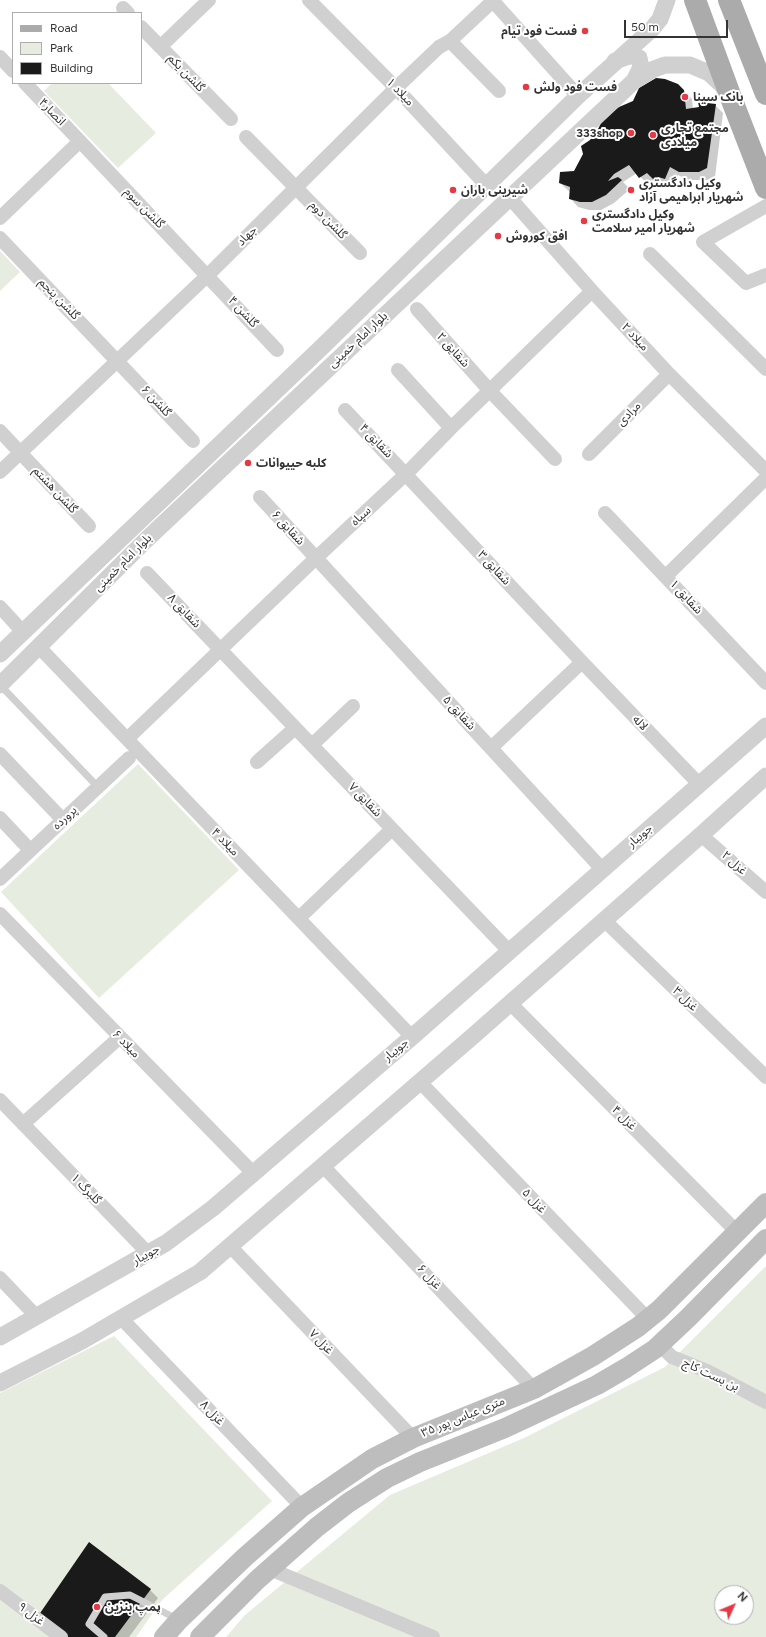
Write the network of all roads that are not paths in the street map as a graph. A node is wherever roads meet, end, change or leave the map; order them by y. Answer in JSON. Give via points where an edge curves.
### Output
{"nodes":[{"id":1,"x":208,"y":0,"type":"edge"},
{"id":2,"x":309,"y":0,"type":"edge"},
{"id":3,"x":493,"y":0,"type":"edge"},
{"id":4,"x":666,"y":0,"type":"edge"},
{"id":5,"x":695,"y":0,"type":"edge"},
{"id":6,"x":729,"y":0,"type":"edge"},
{"id":7,"x":736,"y":0,"type":"edge"},
{"id":8,"x":142,"y":28,"type":"edge"},
{"id":9,"x":739,"y":28,"type":"junction"},
{"id":10,"x":450,"y":41,"type":"junction"},
{"id":11,"x":160,"y":47,"type":"junction"},
{"id":12,"x":0,"y":57,"type":"edge"},
{"id":13,"x":615,"y":61,"type":"junction"},
{"id":14,"x":12,"y":70,"type":"edge"},
{"id":15,"x":634,"y":81,"type":"junction"},
{"id":16,"x":26,"y":84,"type":"edge"},
{"id":17,"x":396,"y":88,"type":"junction"},
{"id":18,"x":499,"y":91,"type":"dead end"},
{"id":19,"x":766,"y":94,"type":"edge"},
{"id":20,"x":578,"y":96,"type":"junction"},
{"id":21,"x":733,"y":102,"type":"junction"},
{"id":22,"x":231,"y":119,"type":"dead end"},
{"id":23,"x":246,"y":137,"type":"dead end"},
{"id":24,"x":80,"y":141,"type":"junction"},
{"id":25,"x":488,"y":186,"type":"junction"},
{"id":26,"x":296,"y":187,"type":"junction"},
{"id":27,"x":766,"y":188,"type":"edge"},
{"id":28,"x":510,"y":198,"type":"junction"},
{"id":29,"x":766,"y":206,"type":"edge"},
{"id":30,"x":0,"y":218,"type":"edge"},
{"id":31,"x":0,"y":238,"type":"edge"},
{"id":32,"x":360,"y":253,"type":"dead end"},
{"id":33,"x":650,"y":254,"type":"dead end"},
{"id":34,"x":208,"y":275,"type":"junction"},
{"id":35,"x":766,"y":275,"type":"edge"},
{"id":36,"x":592,"y":291,"type":"junction"},
{"id":37,"x":417,"y":310,"type":"dead end"},
{"id":38,"x":277,"y":350,"type":"dead end"},
{"id":39,"x":118,"y":361,"type":"junction"},
{"id":40,"x":766,"y":369,"type":"edge"},
{"id":41,"x":398,"y":370,"type":"dead end"},
{"id":42,"x":669,"y":374,"type":"junction"},
{"id":43,"x":490,"y":391,"type":"junction"},
{"id":44,"x":345,"y":410,"type":"dead end"},
{"id":45,"x":451,"y":428,"type":"junction"},
{"id":46,"x":0,"y":431,"type":"edge"},
{"id":47,"x":193,"y":441,"type":"dead end"},
{"id":48,"x":21,"y":453,"type":"junction"},
{"id":49,"x":589,"y":454,"type":"dead end"},
{"id":50,"x":555,"y":459,"type":"dead end"},
{"id":51,"x":766,"y":471,"type":"edge"},
{"id":52,"x":0,"y":472,"type":"edge"},
{"id":53,"x":407,"y":473,"type":"junction"},
{"id":54,"x":766,"y":478,"type":"edge"},
{"id":55,"x":260,"y":497,"type":"dead end"},
{"id":56,"x":605,"y":513,"type":"dead end"},
{"id":57,"x":89,"y":526,"type":"dead end"},
{"id":58,"x":316,"y":558,"type":"junction"},
{"id":59,"x":147,"y":573,"type":"dead end"},
{"id":60,"x":666,"y":576,"type":"junction"},
{"id":61,"x":0,"y":607,"type":"edge"},
{"id":62,"x":23,"y":632,"type":"junction"},
{"id":63,"x":39,"y":647,"type":"junction"},
{"id":64,"x":220,"y":649,"type":"junction"},
{"id":65,"x":0,"y":654,"type":"edge"},
{"id":66,"x":582,"y":662,"type":"junction"},
{"id":67,"x":766,"y":683,"type":"edge"},
{"id":68,"x":0,"y":685,"type":"edge"},
{"id":69,"x":353,"y":706,"type":"dead end"},
{"id":70,"x":766,"y":726,"type":"edge"},
{"id":71,"x":295,"y":728,"type":"junction"},
{"id":72,"x":127,"y":739,"type":"junction"},
{"id":73,"x":312,"y":745,"type":"junction"},
{"id":74,"x":491,"y":748,"type":"junction"},
{"id":75,"x":0,"y":754,"type":"edge"},
{"id":76,"x":129,"y":758,"type":"dead end"},
{"id":77,"x":257,"y":762,"type":"dead end"},
{"id":78,"x":766,"y":776,"type":"edge"},
{"id":79,"x":699,"y":784,"type":"junction"},
{"id":80,"x":98,"y":787,"type":"junction"},
{"id":81,"x":0,"y":818,"type":"edge"},
{"id":82,"x":63,"y":820,"type":"junction"},
{"id":83,"x":392,"y":829,"type":"junction"},
{"id":84,"x":701,"y":835,"type":"junction"},
{"id":85,"x":30,"y":850,"type":"junction"},
{"id":86,"x":602,"y":869,"type":"junction"},
{"id":87,"x":0,"y":879,"type":"edge"},
{"id":88,"x":766,"y":892,"type":"edge"},
{"id":89,"x":0,"y":914,"type":"edge"},
{"id":90,"x":299,"y":918,"type":"junction"},
{"id":91,"x":604,"y":920,"type":"junction"},
{"id":92,"x":509,"y":951,"type":"junction"},
{"id":93,"x":510,"y":1003,"type":"junction"},
{"id":94,"x":120,"y":1037,"type":"junction"},
{"id":95,"x":412,"y":1037,"type":"junction"},
{"id":96,"x":766,"y":1077,"type":"edge"},
{"id":97,"x":420,"y":1082,"type":"junction"},
{"id":98,"x":0,"y":1100,"type":"edge"},
{"id":99,"x":23,"y":1124,"type":"junction"},
{"id":100,"x":323,"y":1166,"type":"junction"},
{"id":101,"x":253,"y":1173,"type":"junction"},
{"id":102,"x":766,"y":1203,"type":"edge"},
{"id":103,"x":737,"y":1232,"type":"junction"},
{"id":104,"x":766,"y":1239,"type":"edge"},
{"id":105,"x":230,"y":1246,"type":"junction"},
{"id":106,"x":148,"y":1253,"type":"junction"},
{"id":107,"x":0,"y":1278,"type":"edge"},
{"id":108,"x":37,"y":1316,"type":"junction"},
{"id":109,"x":121,"y":1318,"type":"junction"},
{"id":110,"x":648,"y":1319,"type":"junction"},
{"id":111,"x":0,"y":1337,"type":"edge"},
{"id":112,"x":662,"y":1342,"type":"junction"},
{"id":113,"x":0,"y":1383,"type":"edge"},
{"id":114,"x":534,"y":1388,"type":"junction"},
{"id":115,"x":766,"y":1402,"type":"edge"},
{"id":116,"x":413,"y":1438,"type":"junction"},
{"id":117,"x":302,"y":1507,"type":"junction"},
{"id":118,"x":270,"y":1569,"type":"junction"},
{"id":119,"x":0,"y":1591,"type":"edge"},
{"id":120,"x":179,"y":1620,"type":"junction"},
{"id":121,"x":61,"y":1637,"type":"edge"},
{"id":122,"x":104,"y":1637,"type":"edge"},
{"id":123,"x":164,"y":1637,"type":"edge"},
{"id":124,"x":200,"y":1637,"type":"edge"},
{"id":125,"x":433,"y":1637,"type":"edge"}],
"edges":[{"from":1,"to":11,"type":"street"},
{"from":2,"to":17,"type":"street","name":"میلاد ۱"},
{"from":3,"to":10,"type":"street","name":"جهاد"},
{"from":3,"to":20,"type":"street"},
{"from":4,"to":13,"type":"street","name":"بلوار امام خمینی","via":[[660,19],[652,29]]},
{"from":5,"to":21,"type":"main road"},
{"from":6,"to":9,"type":"main road"},
{"from":7,"to":9,"type":"street"},
{"from":8,"to":11,"type":"street","name":"گلشن یکم"},
{"from":9,"to":19,"type":"main road"},
{"from":10,"to":17,"type":"street","name":"جهاد","via":[[439,47]]},
{"from":10,"to":18,"type":"street"},
{"from":11,"to":22,"type":"street","name":"گلشن یکم"},
{"from":12,"to":14,"type":"street"},
{"from":13,"to":15,"type":"street","via":[[629,56],[639,58],[641,67]]},
{"from":13,"to":20,"type":"street","name":"بلوار امام خمینی"},
{"from":15,"to":21,"type":"street","name":"بلوار امام خمینی","via":[[665,65],[690,65],[704,70],[718,81]]},
{"from":15,"to":28,"type":"street","name":"بلوار امام خمینی"},
{"from":16,"to":24,"type":"street","name":"انصار۴"},
{"from":17,"to":25,"type":"street","name":"میلاد ۱"},
{"from":17,"to":26,"type":"street","name":"جهاد"},
{"from":20,"to":25,"type":"street","name":"بلوار امام خمینی"},
{"from":21,"to":27,"type":"main road"},
{"from":23,"to":26,"type":"street"},
{"from":24,"to":30,"type":"street"},
{"from":24,"to":34,"type":"street","name":"گلشن سوم"},
{"from":25,"to":62,"type":"street","name":"بلوار امام خمینی"},
{"from":26,"to":32,"type":"street","name":"گلشن دوم"},
{"from":26,"to":34,"type":"street","name":"جهاد"},
{"from":28,"to":36,"type":"street","name":"میلاد ۲"},
{"from":28,"to":63,"type":"street","name":"بلوار امام خمینی","via":[[164,522]]},
{"from":29,"to":35,"type":"street","via":[[703,242],[746,283]]},
{"from":31,"to":39,"type":"street","name":"گلشن پنجم"},
{"from":33,"to":40,"type":"street"},
{"from":34,"to":38,"type":"street","name":"گلشن ۴"},
{"from":34,"to":39,"type":"street","name":"جهاد"},
{"from":36,"to":42,"type":"street","name":"میلاد ۲"},
{"from":36,"to":43,"type":"street","name":"سپاه"},
{"from":37,"to":43,"type":"street","name":"شقایق ۲"},
{"from":39,"to":47,"type":"street","name":"گلشن ۶"},
{"from":39,"to":48,"type":"street","name":"جهاد"},
{"from":41,"to":45,"type":"street"},
{"from":42,"to":49,"type":"street","name":"مرادی"},
{"from":42,"to":51,"type":"street","name":"میلاد ۲"},
{"from":43,"to":45,"type":"street","name":"سپاه"},
{"from":43,"to":50,"type":"street"},
{"from":44,"to":53,"type":"street","name":"شقایق ۴"},
{"from":45,"to":53,"type":"street","name":"سپاه"},
{"from":46,"to":48,"type":"street","name":"گلشن هشتم"},
{"from":48,"to":52,"type":"street","name":"جهاد"},
{"from":48,"to":57,"type":"street","name":"گلشن هشتم"},
{"from":53,"to":58,"type":"street","name":"سپاه"},
{"from":53,"to":66,"type":"street","name":"شقایق ۳"},
{"from":54,"to":60,"type":"street"},
{"from":55,"to":58,"type":"street","name":"شقایق ۶"},
{"from":56,"to":60,"type":"street","name":"شقایق ۱"},
{"from":58,"to":64,"type":"street","name":"سپاه"},
{"from":58,"to":74,"type":"street","name":"شقایق ۵"},
{"from":59,"to":64,"type":"street","name":"شقایق ۸"},
{"from":60,"to":67,"type":"street","name":"شقایق ۱"},
{"from":61,"to":62,"type":"street"},
{"from":62,"to":63,"type":"street"},
{"from":62,"to":65,"type":"street","name":"بلوار امام خمینی"},
{"from":63,"to":68,"type":"street","name":"بلوار امام خمینی"},
{"from":63,"to":72,"type":"street","name":"میلاد ۴"},
{"from":64,"to":71,"type":"street","name":"شقایق ۷"},
{"from":64,"to":72,"type":"street","name":"سپاه"},
{"from":66,"to":74,"type":"street"},
{"from":66,"to":79,"type":"street","name":"لاله"},
{"from":68,"to":80,"type":"lane"},
{"from":69,"to":73,"type":"street"},
{"from":70,"to":79,"type":"street","name":"جویبار"},
{"from":71,"to":73,"type":"street","name":"شقایق ۷"},
{"from":71,"to":77,"type":"street"},
{"from":72,"to":90,"type":"street","name":"میلاد ۴"},
{"from":73,"to":83,"type":"street","name":"شقایق ۷"},
{"from":74,"to":86,"type":"street","name":"شقایق ۵"},
{"from":75,"to":82,"type":"street"},
{"from":76,"to":80,"type":"street","name":"پرورده"},
{"from":78,"to":84,"type":"street"},
{"from":79,"to":86,"type":"street","name":"جویبار"},
{"from":80,"to":82,"type":"street","name":"پرورده"},
{"from":81,"to":85,"type":"street"},
{"from":82,"to":85,"type":"street","name":"پرورده"},
{"from":83,"to":90,"type":"street"},
{"from":83,"to":92,"type":"street","name":"شقایق ۷"},
{"from":84,"to":88,"type":"street","name":"غزل ۲"},
{"from":84,"to":91,"type":"street"},
{"from":85,"to":87,"type":"street","name":"پرورده"},
{"from":86,"to":92,"type":"street","name":"جویبار"},
{"from":89,"to":94,"type":"street","name":"میلاد ۶"},
{"from":90,"to":95,"type":"street","name":"میلاد ۴"},
{"from":91,"to":93,"type":"street"},
{"from":91,"to":96,"type":"street","name":"غزل ۳"},
{"from":92,"to":95,"type":"street","name":"جویبار"},
{"from":93,"to":97,"type":"street"},
{"from":93,"to":103,"type":"street","name":"غزل ۴"},
{"from":94,"to":99,"type":"street"},
{"from":94,"to":101,"type":"street","name":"میلاد ۶"},
{"from":95,"to":101,"type":"street","name":"جویبار"},
{"from":97,"to":100,"type":"street"},
{"from":97,"to":110,"type":"street","name":"غزل ۵"},
{"from":98,"to":99,"type":"street","name":"گلبرگ ۱"},
{"from":99,"to":106,"type":"street","name":"گلبرگ ۱"},
{"from":100,"to":105,"type":"street"},
{"from":100,"to":114,"type":"street","name":"غزل ۶"},
{"from":101,"to":106,"type":"street","name":"جویبار","via":[[212,1208],[166,1243]]},
{"from":102,"to":103,"type":"main road","name":"۳۵ متری عباس پور"},
{"from":103,"to":110,"type":"main road","name":"۳۵ متری عباس پور"},
{"from":104,"to":112,"type":"main road","name":"۳۵ متری عباس پور"},
{"from":105,"to":109,"type":"street","via":[[200,1272]]},
{"from":105,"to":116,"type":"street","name":"غزل ۷"},
{"from":106,"to":108,"type":"street","name":"جویبار"},
{"from":107,"to":108,"type":"street"},
{"from":108,"to":111,"type":"street","name":"جویبار"},
{"from":109,"to":113,"type":"street"},
{"from":109,"to":117,"type":"street","name":"غزل ۸"},
{"from":110,"to":114,"type":"main road","name":"۳۵ متری عباس پور","via":[[616,1343]]},
{"from":112,"to":115,"type":"street","name":"بن بست کاج","via":[[672,1357],[707,1371]]},
{"from":112,"to":118,"type":"main road","name":"۳۵ متری عباس پور","via":[[597,1385],[505,1428],[387,1478],[323,1522]]},
{"from":114,"to":116,"type":"main road","name":"۳۵ متری عباس پور"},
{"from":116,"to":117,"type":"main road","name":"۳۵ متری عباس پور","via":[[372,1459]]},
{"from":117,"to":120,"type":"main road","name":"۳۵ متری عباس پور"},
{"from":118,"to":124,"type":"main road","name":"۳۵ متری عباس پور"},
{"from":118,"to":125,"type":"street"},
{"from":119,"to":121,"type":"street","name":"غزل ۹"},
{"from":120,"to":122,"type":"lane","via":[[130,1595],[105,1597],[89,1624]]},
{"from":120,"to":123,"type":"main road","name":"۳۵ متری عباس پور"}]}
